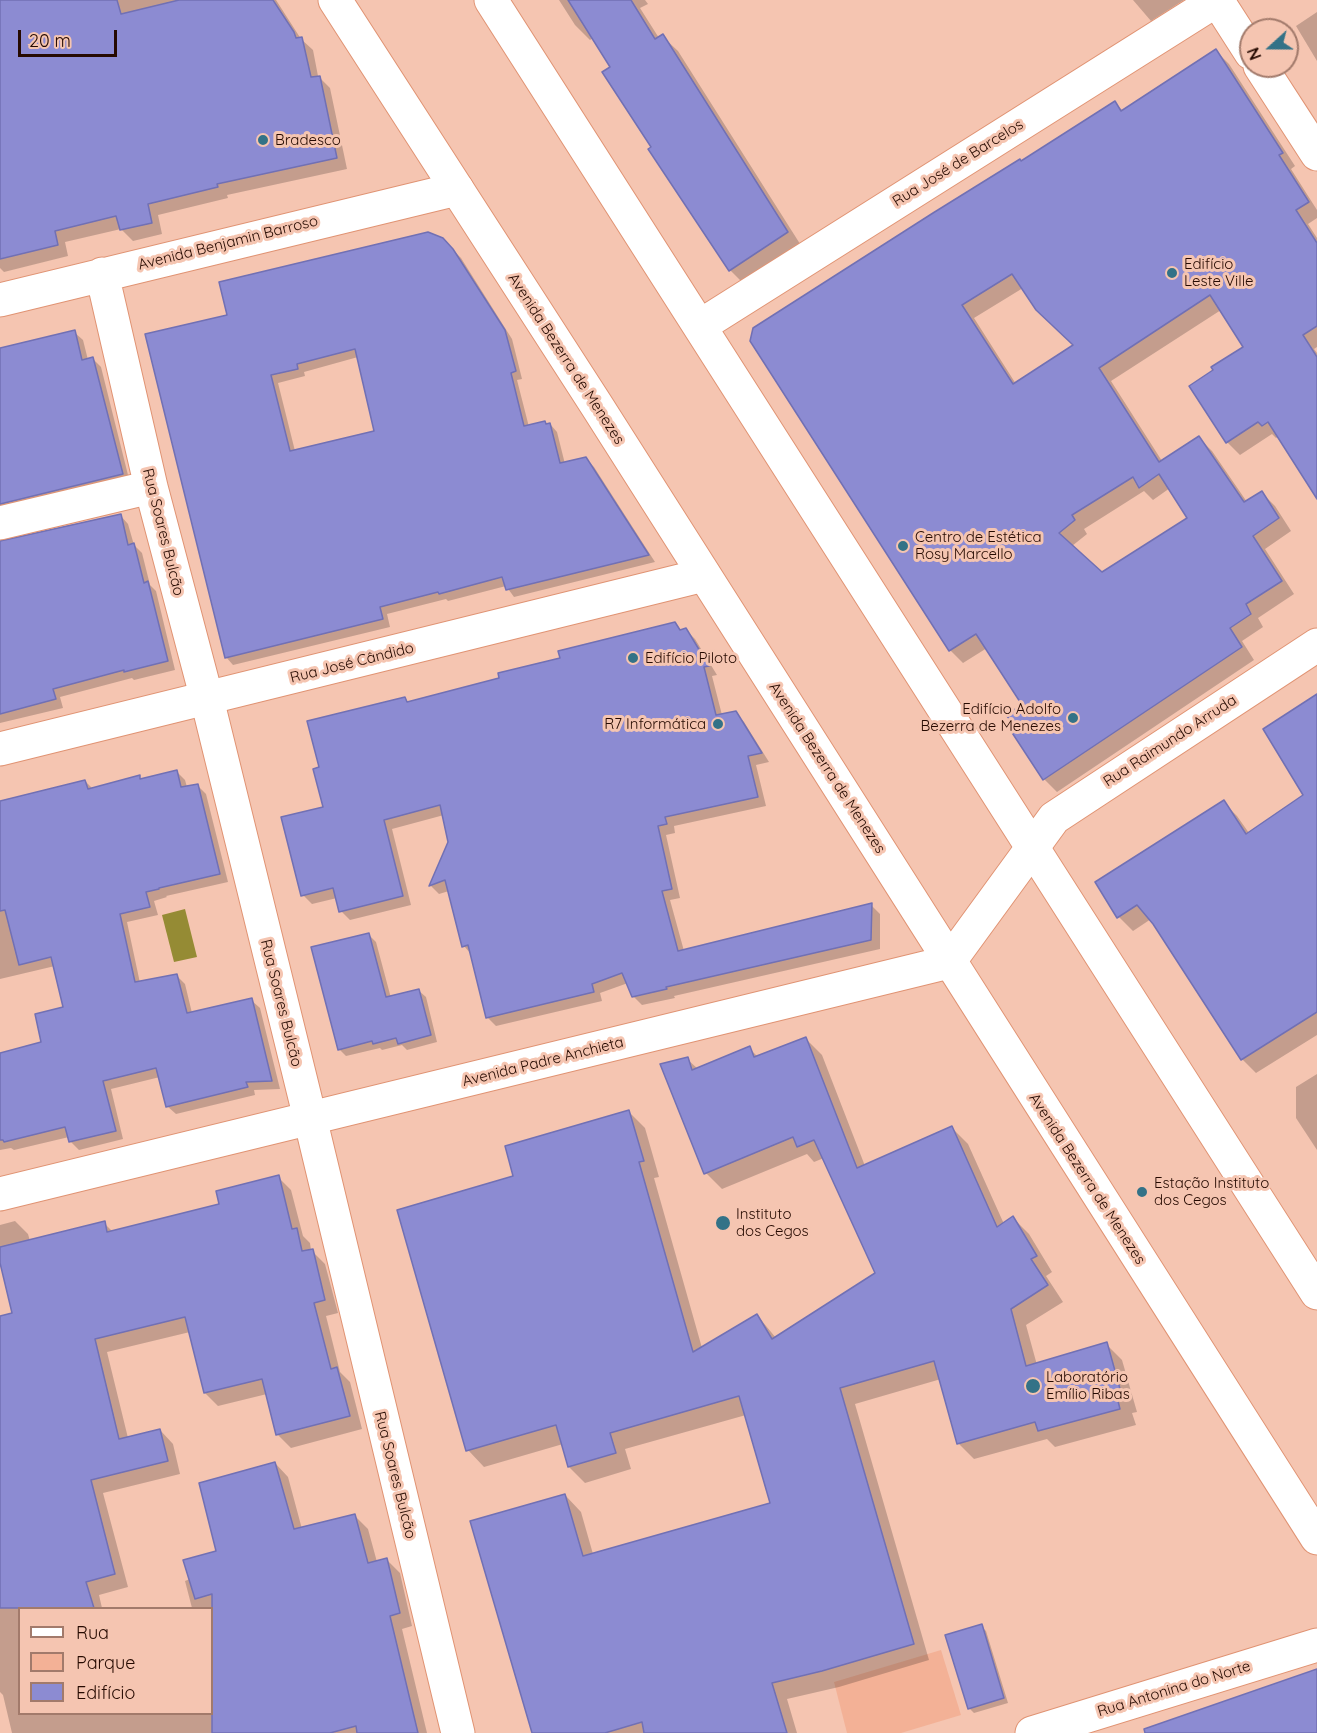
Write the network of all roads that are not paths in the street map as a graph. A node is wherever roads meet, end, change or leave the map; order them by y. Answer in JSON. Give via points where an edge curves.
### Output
{"nodes":[{"id":1,"x":335,"y":0,"type":"edge"},
{"id":2,"x":491,"y":0,"type":"edge"},
{"id":3,"x":1217,"y":0,"type":"edge"},
{"id":4,"x":1239,"y":34,"type":"edge"},
{"id":5,"x":1268,"y":78,"type":"edge"},
{"id":6,"x":1317,"y":154,"type":"edge"},
{"id":7,"x":457,"y":189,"type":"junction"},
{"id":8,"x":102,"y":274,"type":"junction"},
{"id":9,"x":0,"y":300,"type":"edge"},
{"id":10,"x":700,"y":326,"type":"junction"},
{"id":11,"x":152,"y":487,"type":"junction"},
{"id":12,"x":0,"y":523,"type":"edge"},
{"id":13,"x":704,"y":575,"type":"junction"},
{"id":14,"x":1317,"y":645,"type":"edge"},
{"id":15,"x":207,"y":699,"type":"junction"},
{"id":16,"x":0,"y":750,"type":"edge"},
{"id":17,"x":1033,"y":848,"type":"junction"},
{"id":18,"x":949,"y":962,"type":"junction"},
{"id":19,"x":310,"y":1118,"type":"junction"},
{"id":20,"x":0,"y":1194,"type":"edge"},
{"id":21,"x":1317,"y":1293,"type":"edge"},
{"id":22,"x":1317,"y":1538,"type":"edge"},
{"id":23,"x":1317,"y":1645,"type":"edge"},
{"id":24,"x":458,"y":1733,"type":"edge"},
{"id":25,"x":1032,"y":1733,"type":"edge"}],
"edges":[{"from":1,"to":7,"type":"street","name":"Avenida Bezerra de Menezes"},
{"from":2,"to":10,"type":"street"},
{"from":3,"to":4,"type":"street"},
{"from":3,"to":10,"type":"street","name":"Rua José de Barcelos"},
{"from":5,"to":6,"type":"street"},
{"from":7,"to":8,"type":"street","name":"Avenida Benjamin Barroso"},
{"from":7,"to":13,"type":"street","name":"Avenida Bezerra de Menezes"},
{"from":8,"to":9,"type":"street","name":"Avenida Benjamin Barroso"},
{"from":8,"to":11,"type":"street","name":"Rua Soares Bulcão"},
{"from":10,"to":17,"type":"street"},
{"from":11,"to":12,"type":"street"},
{"from":11,"to":15,"type":"street","name":"Rua Soares Bulcão"},
{"from":13,"to":15,"type":"street","name":"Rua José Cândido"},
{"from":13,"to":18,"type":"street","name":"Avenida Bezerra de Menezes"},
{"from":14,"to":17,"type":"street","name":"Rua Raimundo Arruda","via":[[1054,818]]},
{"from":15,"to":16,"type":"street","name":"Rua José Cândido"},
{"from":15,"to":19,"type":"street","name":"Rua Soares Bulcão"},
{"from":17,"to":18,"type":"street"},
{"from":17,"to":21,"type":"street"},
{"from":18,"to":19,"type":"street","name":"Avenida Padre Anchieta"},
{"from":18,"to":22,"type":"street","name":"Avenida Bezerra de Menezes"},
{"from":19,"to":20,"type":"street","name":"Avenida Padre Anchieta"},
{"from":19,"to":24,"type":"street","name":"Rua Soares Bulcão"},
{"from":23,"to":25,"type":"street","name":"Rua Antonina do Norte"}]}
